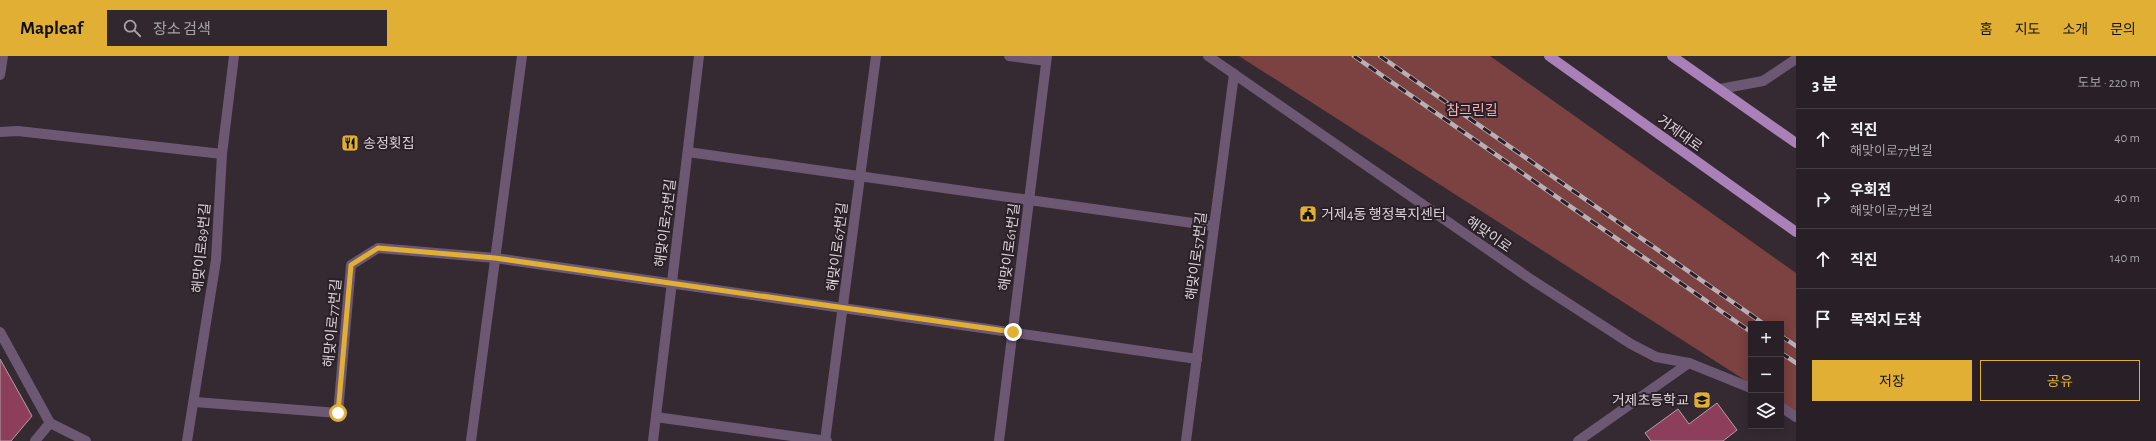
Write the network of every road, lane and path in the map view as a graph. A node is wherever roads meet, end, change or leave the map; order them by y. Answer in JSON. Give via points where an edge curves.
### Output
{"nodes":[{"id":1,"x":3,"y":56,"type":"edge"},
{"id":2,"x":234,"y":56,"type":"edge"},
{"id":3,"x":522,"y":56,"type":"edge"},
{"id":4,"x":700,"y":56,"type":"edge"},
{"id":5,"x":876,"y":56,"type":"edge"},
{"id":6,"x":1009,"y":56,"type":"edge"},
{"id":7,"x":1208,"y":56,"type":"edge"},
{"id":8,"x":1549,"y":56,"type":"edge"},
{"id":9,"x":1672,"y":56,"type":"edge"},
{"id":10,"x":1047,"y":58,"type":"edge"},
{"id":11,"x":1796,"y":59,"type":"edge"},
{"id":12,"x":1234,"y":74,"type":"junction"},
{"id":13,"x":0,"y":75,"type":"edge"},
{"id":14,"x":1720,"y":89,"type":"junction"},
{"id":15,"x":0,"y":132,"type":"edge"},
{"id":16,"x":1796,"y":143,"type":"edge"},
{"id":17,"x":688,"y":152,"type":"junction"},
{"id":18,"x":222,"y":154,"type":"junction"},
{"id":19,"x":860,"y":176,"type":"junction"},
{"id":20,"x":1029,"y":200,"type":"junction"},
{"id":21,"x":1214,"y":226,"type":"junction"},
{"id":22,"x":1796,"y":232,"type":"edge"},
{"id":23,"x":495,"y":258,"type":"junction"},
{"id":24,"x":672,"y":284,"type":"junction"},
{"id":25,"x":843,"y":308,"type":"junction"},
{"id":26,"x":0,"y":332,"type":"edge"},
{"id":27,"x":1013,"y":332,"type":"junction"},
{"id":28,"x":1197,"y":359,"type":"junction"},
{"id":29,"x":1689,"y":364,"type":"junction"},
{"id":30,"x":1748,"y":387,"type":"edge"},
{"id":31,"x":195,"y":402,"type":"junction"},
{"id":32,"x":1784,"y":409,"type":"edge"},
{"id":33,"x":656,"y":417,"type":"junction"},
{"id":34,"x":1796,"y":417,"type":"edge"},
{"id":35,"x":50,"y":423,"type":"junction"},
{"id":36,"x":35,"y":441,"type":"edge"},
{"id":37,"x":86,"y":441,"type":"edge"},
{"id":38,"x":187,"y":441,"type":"edge"},
{"id":39,"x":471,"y":441,"type":"edge"},
{"id":40,"x":653,"y":441,"type":"edge"},
{"id":41,"x":826,"y":441,"type":"edge"},
{"id":42,"x":999,"y":441,"type":"edge"},
{"id":43,"x":1186,"y":441,"type":"edge"},
{"id":44,"x":1578,"y":441,"type":"edge"}],
"edges":[{"from":1,"to":13,"type":"street"},
{"from":2,"to":18,"type":"street","name":"해맞이로89번길"},
{"from":3,"to":23,"type":"street"},
{"from":4,"to":17,"type":"street","name":"해맞이로73번길"},
{"from":5,"to":19,"type":"street","name":"해맞이로67번길"},
{"from":6,"to":10,"type":"street"},
{"from":7,"to":12,"type":"street","name":"해맞이로"},
{"from":8,"to":22,"type":"main road","name":"거제대로"},
{"from":9,"to":14,"type":"main road"},
{"from":10,"to":20,"type":"street","name":"해맞이로61번길"},
{"from":11,"to":14,"type":"street","via":[[1763,81]]},
{"from":12,"to":21,"type":"street","name":"해맞이로57번길"},
{"from":12,"to":29,"type":"street","name":"해맞이로","via":[[1532,280],[1631,344],[1656,357]]},
{"from":14,"to":16,"type":"main road"},
{"from":15,"to":18,"type":"street","via":[[18,131]]},
{"from":17,"to":19,"type":"street"},
{"from":17,"to":24,"type":"street","name":"해맞이로73번길"},
{"from":18,"to":31,"type":"street","name":"해맞이로89번길","via":[[216,260]]},
{"from":19,"to":20,"type":"street"},
{"from":19,"to":25,"type":"street","name":"해맞이로67번길"},
{"from":20,"to":21,"type":"street"},
{"from":20,"to":27,"type":"street","name":"해맞이로61번길"},
{"from":21,"to":28,"type":"street","name":"해맞이로57번길"},
{"from":23,"to":24,"type":"street"},
{"from":23,"to":31,"type":"street","name":"해맞이로77번길","via":[[378,248],[351,265],[338,413]]},
{"from":23,"to":39,"type":"street"},
{"from":24,"to":25,"type":"street"},
{"from":24,"to":33,"type":"street","name":"해맞이로73번길"},
{"from":25,"to":27,"type":"street"},
{"from":25,"to":41,"type":"street","name":"해맞이로67번길"},
{"from":26,"to":35,"type":"street"},
{"from":27,"to":28,"type":"street"},
{"from":27,"to":42,"type":"street","name":"해맞이로61번길"},
{"from":28,"to":43,"type":"street","name":"해맞이로57번길"},
{"from":29,"to":30,"type":"street","name":"해맞이로"},
{"from":29,"to":44,"type":"street"},
{"from":31,"to":38,"type":"street","name":"해맞이로89번길"},
{"from":32,"to":34,"type":"street"},
{"from":33,"to":40,"type":"street","name":"해맞이로73번길"},
{"from":33,"to":41,"type":"street"},
{"from":35,"to":36,"type":"street"},
{"from":35,"to":37,"type":"street"}]}
